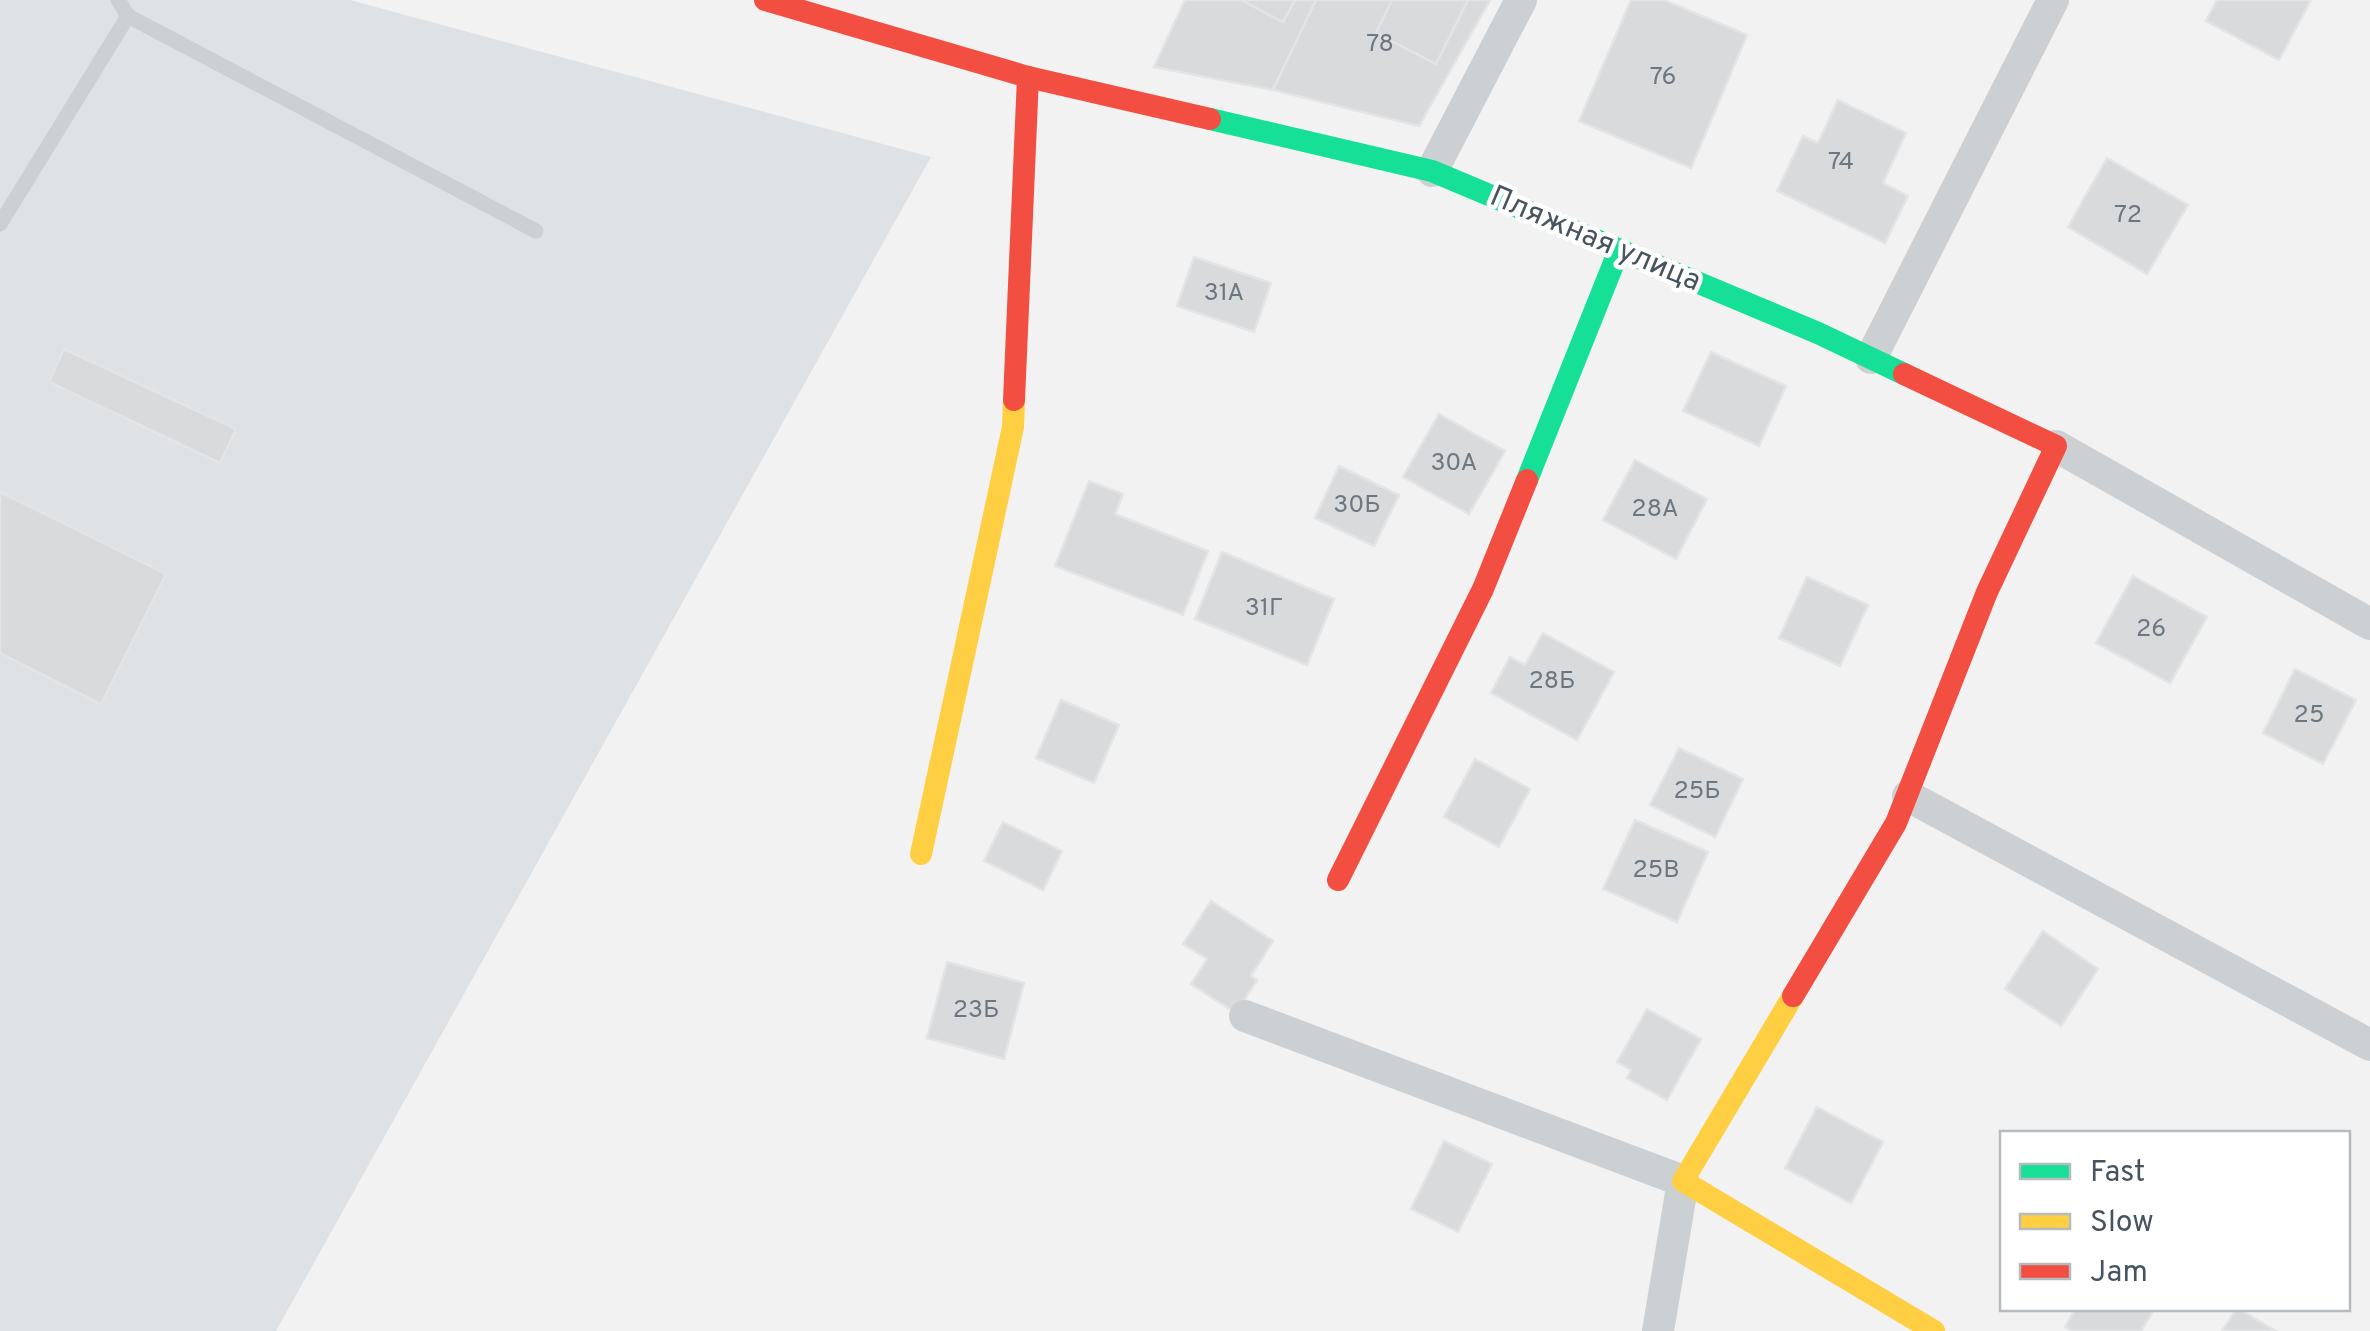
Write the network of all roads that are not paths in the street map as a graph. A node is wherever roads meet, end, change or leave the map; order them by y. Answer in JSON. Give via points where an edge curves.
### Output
{"nodes":[{"id":1,"x":118,"y":0,"type":"edge"},
{"id":2,"x":764,"y":0,"type":"edge"},
{"id":3,"x":1521,"y":0,"type":"edge"},
{"id":4,"x":2052,"y":0,"type":"edge"},
{"id":5,"x":128,"y":16,"type":"junction"},
{"id":6,"x":1028,"y":77,"type":"junction"},
{"id":7,"x":1432,"y":171,"type":"junction"},
{"id":8,"x":0,"y":224,"type":"edge"},
{"id":9,"x":536,"y":231,"type":"dead end"},
{"id":10,"x":1619,"y":250,"type":"junction"},
{"id":11,"x":1871,"y":358,"type":"junction"},
{"id":12,"x":2056,"y":446,"type":"junction"},
{"id":13,"x":2370,"y":624,"type":"edge"},
{"id":14,"x":1908,"y":796,"type":"junction"},
{"id":15,"x":921,"y":854,"type":"dead end"},
{"id":16,"x":1338,"y":880,"type":"dead end"},
{"id":17,"x":1245,"y":1016,"type":"dead end"},
{"id":18,"x":2370,"y":1045,"type":"edge"},
{"id":19,"x":1683,"y":1181,"type":"junction"},
{"id":20,"x":1658,"y":1331,"type":"edge"},
{"id":21,"x":1934,"y":1331,"type":"edge"}],
"edges":[{"from":1,"to":5,"type":"lane"},
{"from":2,"to":6,"type":"street","name":"Пляжная улица"},
{"from":3,"to":7,"type":"street"},
{"from":4,"to":11,"type":"street"},
{"from":5,"to":8,"type":"lane"},
{"from":5,"to":9,"type":"lane"},
{"from":6,"to":7,"type":"street","name":"Пляжная улица"},
{"from":6,"to":15,"type":"street","via":[[1013,426]]},
{"from":7,"to":10,"type":"street","name":"Пляжная улица"},
{"from":10,"to":11,"type":"street","name":"Пляжная улица"},
{"from":10,"to":16,"type":"street","via":[[1483,589]]},
{"from":11,"to":12,"type":"street","name":"Пляжная улица"},
{"from":12,"to":13,"type":"street","name":"Пляжная улица"},
{"from":12,"to":14,"type":"street","via":[[1988,592]]},
{"from":14,"to":18,"type":"street"},
{"from":14,"to":19,"type":"street"},
{"from":17,"to":19,"type":"street"},
{"from":19,"to":20,"type":"street"},
{"from":19,"to":21,"type":"street"}]}
